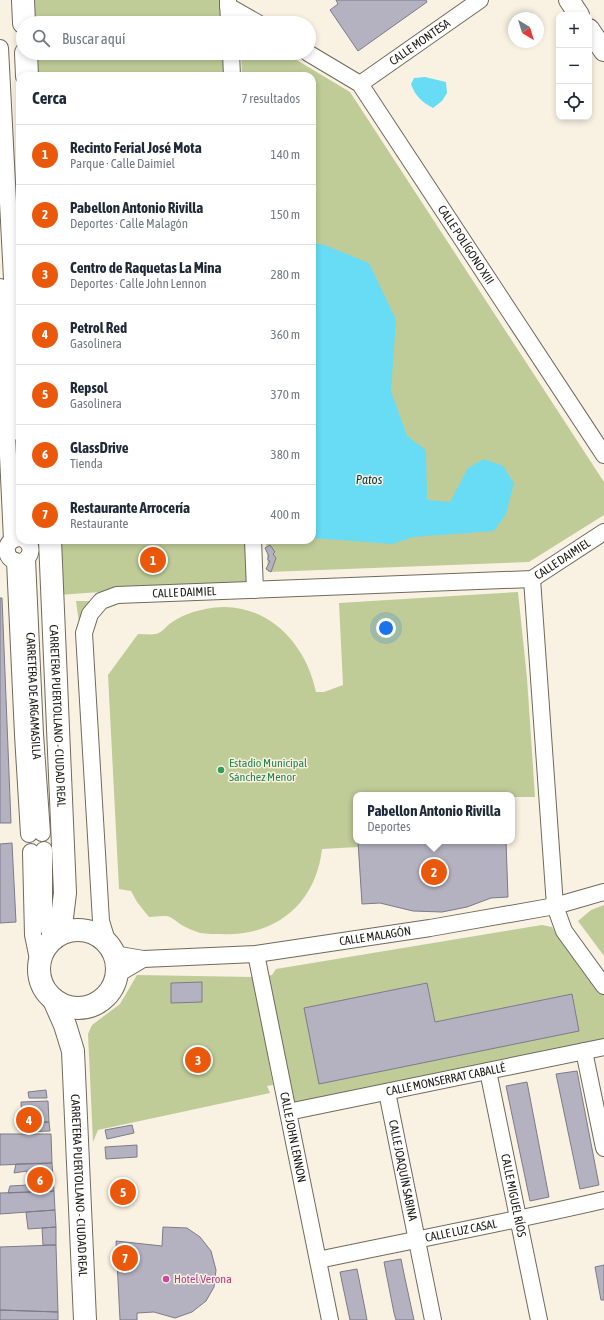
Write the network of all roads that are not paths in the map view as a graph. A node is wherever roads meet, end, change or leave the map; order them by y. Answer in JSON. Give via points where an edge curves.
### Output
{"nodes":[{"id":1,"x":23,"y":0,"type":"edge"},
{"id":2,"x":480,"y":0,"type":"edge"},
{"id":3,"x":569,"y":0,"type":"edge"},
{"id":4,"x":228,"y":3,"type":"edge"},
{"id":5,"x":577,"y":12,"type":"edge"},
{"id":6,"x":24,"y":16,"type":"edge"},
{"id":7,"x":229,"y":16,"type":"edge"},
{"id":8,"x":248,"y":16,"type":"edge"},
{"id":9,"x":592,"y":33,"type":"edge"},
{"id":10,"x":0,"y":48,"type":"edge"},
{"id":11,"x":604,"y":51,"type":"edge"},
{"id":12,"x":316,"y":58,"type":"edge"},
{"id":13,"x":26,"y":60,"type":"edge"},
{"id":14,"x":231,"y":60,"type":"edge"},
{"id":15,"x":27,"y":72,"type":"edge"},
{"id":16,"x":232,"y":72,"type":"edge"},
{"id":17,"x":360,"y":84,"type":"junction"},
{"id":18,"x":0,"y":287,"type":"edge"},
{"id":19,"x":16,"y":356,"type":"edge"},
{"id":20,"x":604,"y":455,"type":"edge"},
{"id":21,"x":15,"y":508,"type":"edge"},
{"id":22,"x":604,"y":532,"type":"edge"},
{"id":23,"x":253,"y":544,"type":"edge"},
{"id":24,"x":27,"y":545,"type":"edge"},
{"id":25,"x":532,"y":579,"type":"junction"},
{"id":26,"x":255,"y":590,"type":"junction"},
{"id":27,"x":37,"y":851,"type":"junction"},
{"id":28,"x":65,"y":892,"type":"junction"},
{"id":29,"x":604,"y":892,"type":"edge"},
{"id":30,"x":555,"y":906,"type":"junction"},
{"id":31,"x":88,"y":931,"type":"junction"},
{"id":32,"x":57,"y":937,"type":"junction"},
{"id":33,"x":256,"y":954,"type":"junction"},
{"id":34,"x":113,"y":958,"type":"junction"},
{"id":35,"x":39,"y":964,"type":"junction"},
{"id":36,"x":604,"y":972,"type":"edge"},
{"id":37,"x":604,"y":986,"type":"edge"},
{"id":38,"x":54,"y":1000,"type":"junction"},
{"id":39,"x":87,"y":1007,"type":"junction"},
{"id":40,"x":604,"y":1047,"type":"edge"},
{"id":41,"x":73,"y":1051,"type":"junction"},
{"id":42,"x":584,"y":1051,"type":"junction"},
{"id":43,"x":488,"y":1071,"type":"junction"},
{"id":44,"x":387,"y":1092,"type":"junction"},
{"id":45,"x":288,"y":1112,"type":"junction"},
{"id":46,"x":604,"y":1148,"type":"edge"},
{"id":47,"x":604,"y":1200,"type":"edge"},
{"id":48,"x":519,"y":1220,"type":"junction"},
{"id":49,"x":418,"y":1239,"type":"junction"},
{"id":50,"x":318,"y":1260,"type":"junction"},
{"id":51,"x":85,"y":1320,"type":"edge"},
{"id":52,"x":330,"y":1320,"type":"edge"},
{"id":53,"x":434,"y":1320,"type":"edge"},
{"id":54,"x":539,"y":1320,"type":"edge"}],
"edges":[{"from":1,"to":6,"type":"highway"},
{"from":2,"to":17,"type":"street","name":"CALLE MONTESA"},
{"from":3,"to":5,"type":"main road"},
{"from":4,"to":7,"type":"street"},
{"from":4,"to":8,"type":"street"},
{"from":9,"to":11,"type":"main road"},
{"from":10,"to":19,"type":"street"},
{"from":12,"to":17,"type":"street","name":"CALLE POLÍGONO XIII"},
{"from":13,"to":15,"type":"highway"},
{"from":14,"to":16,"type":"street"},
{"from":17,"to":20,"type":"street","name":"CALLE POLÍGONO XIII"},
{"from":18,"to":21,"type":"street","name":"CARRETERA DE ARGAMASILLA"},
{"from":22,"to":25,"type":"street","name":"CALLE DAIMIEL"},
{"from":23,"to":26,"type":"street"},
{"from":24,"to":27,"type":"street","name":"CARRETERA DE ARGAMASILLA","via":[[35,734],[35,833],[44,835],[47,841],[46,848]]},
{"from":24,"to":28,"type":"highway","name":"CARRETERA PUERTOLLANO - CIUDAD REAL"},
{"from":25,"to":26,"type":"street","name":"CALLE DAIMIEL"},
{"from":25,"to":30,"type":"street"},
{"from":26,"to":34,"type":"street","name":"CALLE DAIMIEL","via":[[117,595],[101,602],[90,614],[84,633],[101,921]]},
{"from":27,"to":32,"type":"street","via":[[47,925]]},
{"from":27,"to":35,"type":"street","via":[[33,935]]},
{"from":28,"to":31,"type":"highway","name":"CARRETERA PUERTOLLANO - CIUDAD REAL"},
{"from":28,"to":32,"type":"highway","name":"CARRETERA PUERTOLLANO - CIUDAD REAL"},
{"from":29,"to":30,"type":"street","name":"CALLE MALAGÓN"},
{"from":30,"to":33,"type":"street","name":"CALLE MALAGÓN"},
{"from":30,"to":36,"type":"street"},
{"from":30,"to":37,"type":"street","via":[[564,931]]},
{"from":31,"to":32,"type":"highway","via":[[74,930]]},
{"from":31,"to":34,"type":"highway","via":[[99,936]]},
{"from":32,"to":35,"type":"highway","via":[[46,946]]},
{"from":33,"to":34,"type":"street","name":"CALLE MALAGÓN"},
{"from":33,"to":45,"type":"street","name":"CALLE JOHN LENNON"},
{"from":34,"to":39,"type":"highway","via":[[110,992],[96,1004]]},
{"from":35,"to":38,"type":"highway","via":[[42,984]]},
{"from":38,"to":39,"type":"highway","via":[[73,1008]]},
{"from":38,"to":41,"type":"highway","name":"CARRETERA PUERTOLLANO - CIUDAD REAL","via":[[66,1025]]},
{"from":39,"to":41,"type":"highway","name":"CARRETERA PUERTOLLANO - CIUDAD REAL","via":[[78,1026]]},
{"from":40,"to":42,"type":"street","name":"CALLE MONSERRAT CABALLÉ"},
{"from":41,"to":51,"type":"highway","name":"CARRETERA PUERTOLLANO - CIUDAD REAL"},
{"from":42,"to":43,"type":"street","name":"CALLE MONSERRAT CABALLÉ"},
{"from":42,"to":46,"type":"street"},
{"from":43,"to":44,"type":"street","name":"CALLE MONSERRAT CABALLÉ"},
{"from":43,"to":48,"type":"street","name":"CALLE MIGUEL RÍOS"},
{"from":44,"to":45,"type":"street","name":"CALLE MONSERRAT CABALLÉ"},
{"from":44,"to":49,"type":"street","name":"CALLE JOAQUÍN SABINA"},
{"from":45,"to":50,"type":"street","name":"CALLE JOHN LENNON"},
{"from":47,"to":48,"type":"street","name":"CALLE LUZ CASAL"},
{"from":48,"to":49,"type":"street","name":"CALLE LUZ CASAL"},
{"from":48,"to":54,"type":"street","name":"CALLE MIGUEL RÍOS"},
{"from":49,"to":50,"type":"street","name":"CALLE LUZ CASAL"},
{"from":49,"to":53,"type":"street","name":"CALLE JOAQUÍN SABINA"},
{"from":50,"to":52,"type":"street","name":"CALLE JOHN LENNON"}]}
